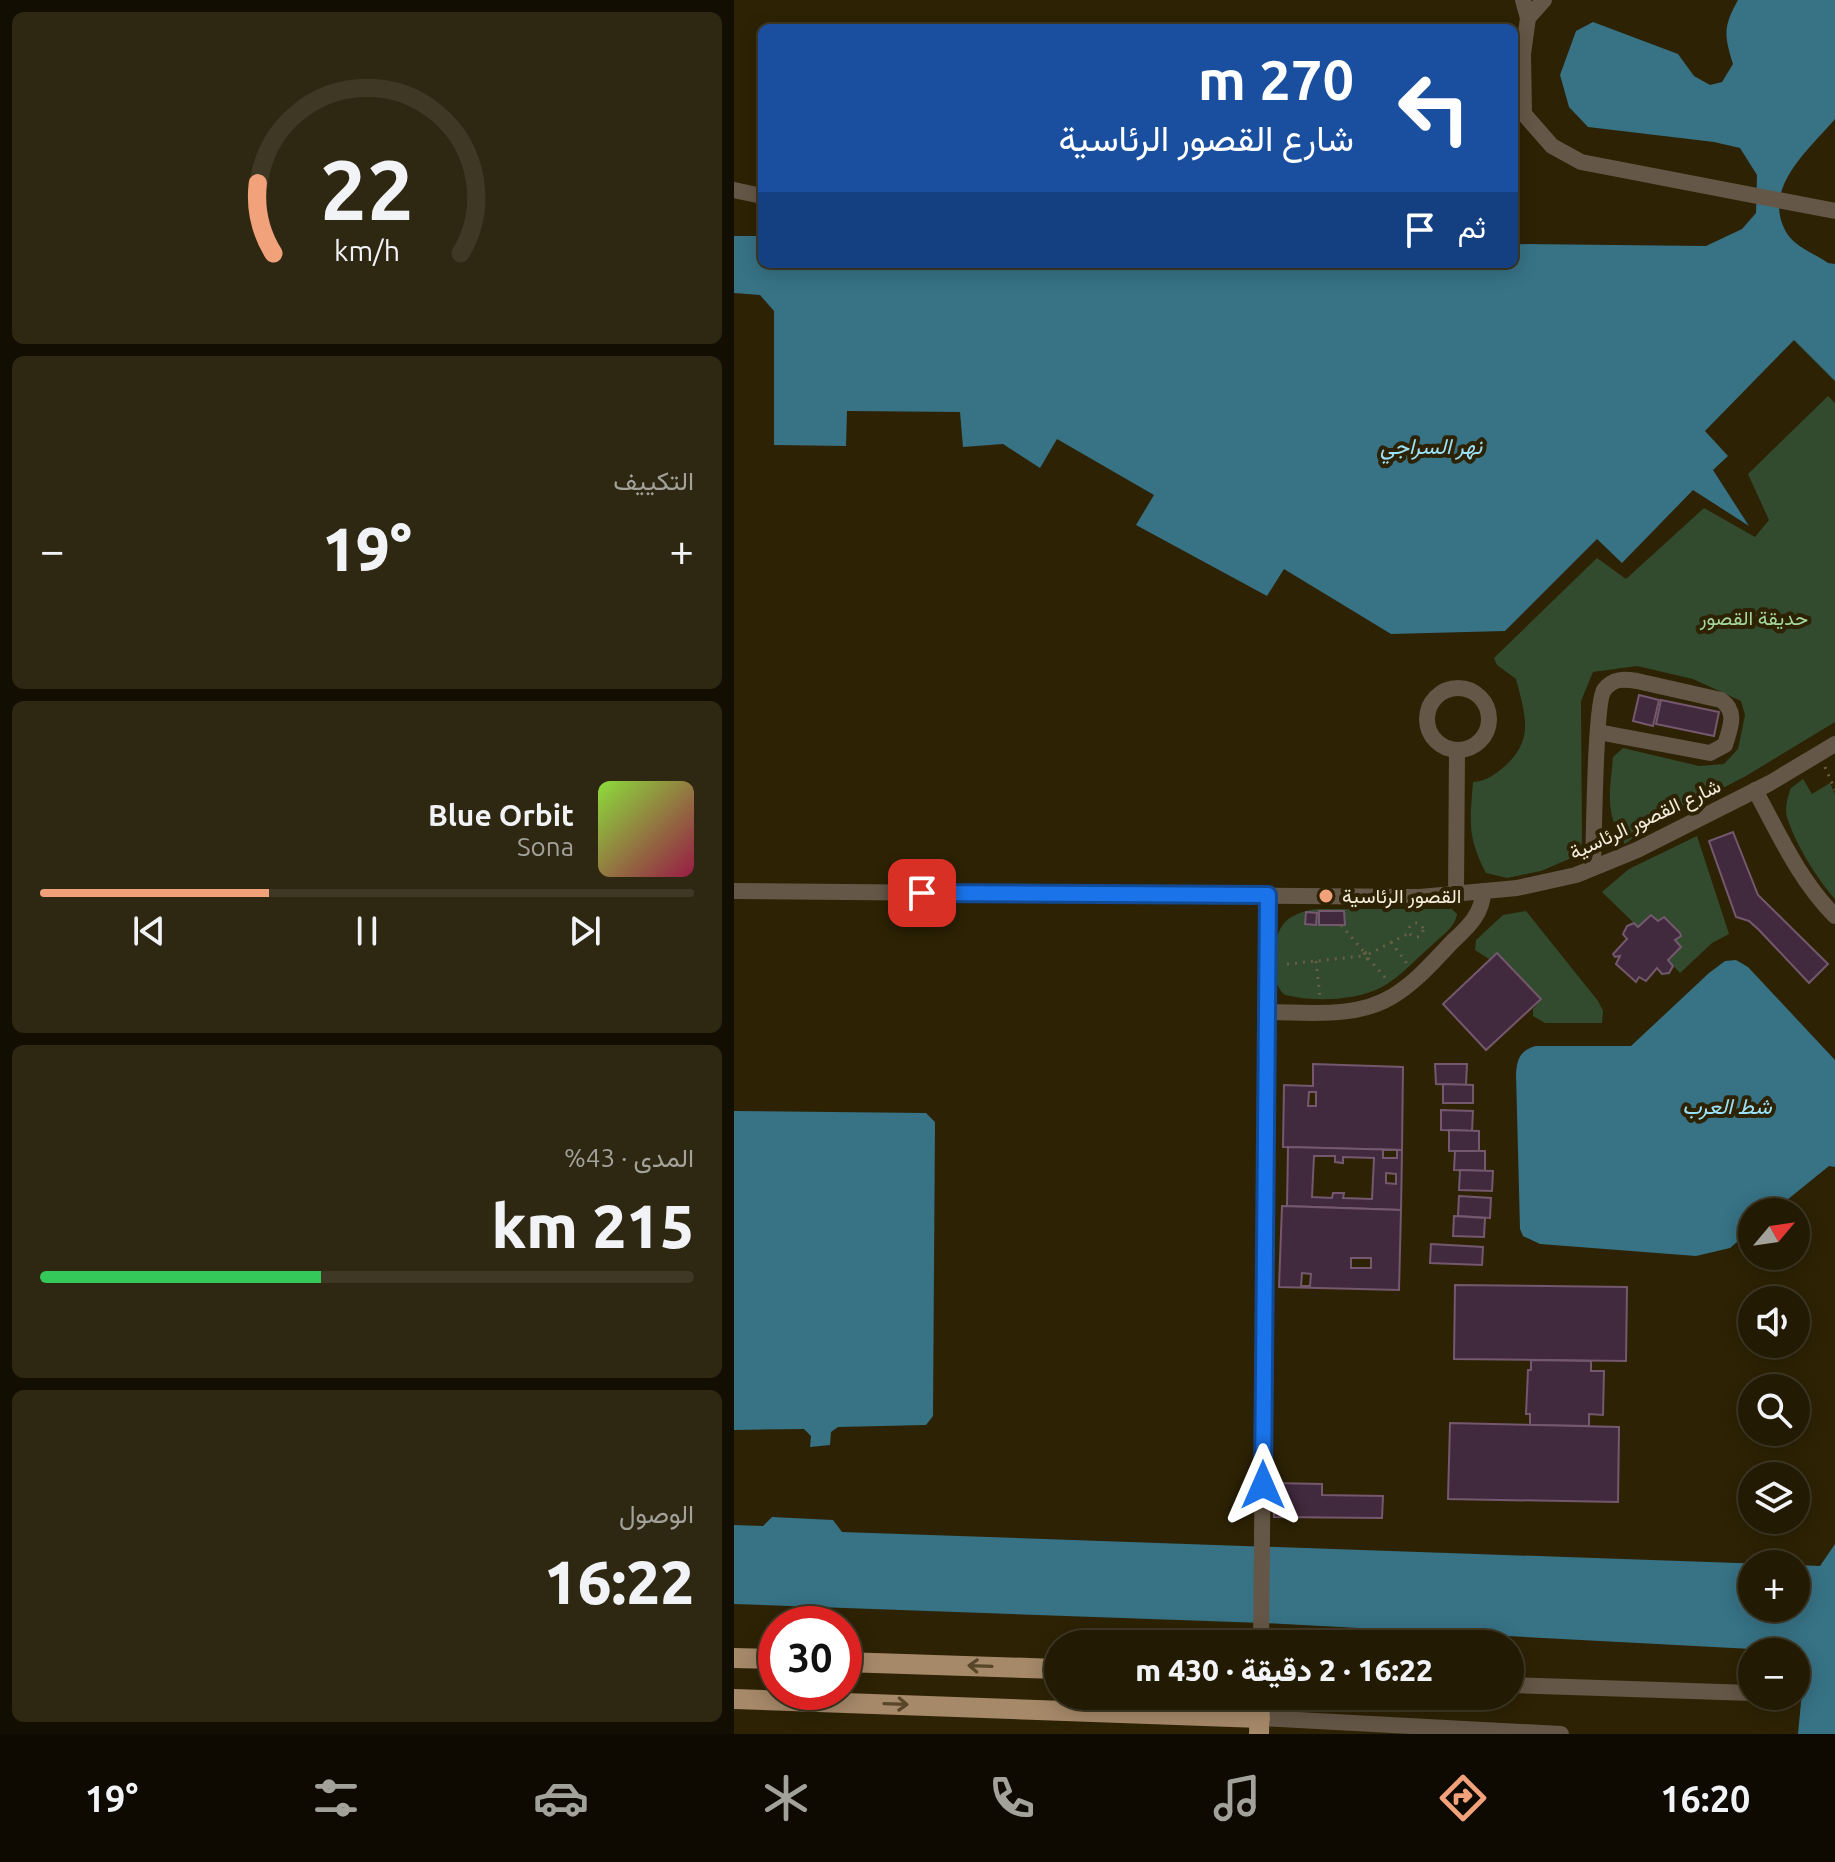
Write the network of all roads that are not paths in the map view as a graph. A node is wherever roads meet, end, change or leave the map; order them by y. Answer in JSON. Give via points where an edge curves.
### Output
{"nodes":[{"id":1,"x":1523,"y":0,"type":"edge"},
{"id":2,"x":1544,"y":0,"type":"edge"},
{"id":3,"x":1528,"y":18,"type":"junction"},
{"id":4,"x":1519,"y":118,"type":"edge"},
{"id":5,"x":734,"y":190,"type":"edge"},
{"id":6,"x":758,"y":195,"type":"edge"},
{"id":7,"x":1835,"y":211,"type":"edge"},
{"id":8,"x":1598,"y":732,"type":"junction"},
{"id":9,"x":1835,"y":744,"type":"edge"},
{"id":10,"x":1457,"y":751,"type":"dead end"},
{"id":11,"x":1755,"y":790,"type":"junction"},
{"id":12,"x":1593,"y":867,"type":"junction"},
{"id":13,"x":734,"y":891,"type":"edge"},
{"id":14,"x":1483,"y":891,"type":"junction"},
{"id":15,"x":1456,"y":894,"type":"junction"},
{"id":16,"x":1268,"y":895,"type":"junction"},
{"id":17,"x":1835,"y":916,"type":"edge"},
{"id":18,"x":1266,"y":1012,"type":"junction"},
{"id":19,"x":1261,"y":1630,"type":"edge"},
{"id":20,"x":734,"y":1658,"type":"edge"},
{"id":21,"x":758,"y":1659,"type":"edge"},
{"id":22,"x":862,"y":1663,"type":"edge"},
{"id":23,"x":1044,"y":1669,"type":"edge"},
{"id":24,"x":1524,"y":1685,"type":"edge"},
{"id":25,"x":1738,"y":1693,"type":"edge"},
{"id":26,"x":734,"y":1699,"type":"edge"},
{"id":27,"x":1260,"y":1726,"type":"edge"},
{"id":28,"x":1561,"y":1734,"type":"edge"}],
"edges":[{"from":1,"to":3,"type":"street"},
{"from":2,"to":3,"type":"street"},
{"from":3,"to":4,"type":"street"},
{"from":4,"to":7,"type":"street","via":[[1581,162]]},
{"from":5,"to":6,"type":"street"},
{"from":8,"to":8,"type":"street","via":[[1600,698],[1606,687],[1624,679],[1721,700],[1732,713],[1725,745],[1710,753]]},
{"from":8,"to":12,"type":"street"},
{"from":9,"to":11,"type":"street","name":"شارع القصور الرئاسية"},
{"from":10,"to":15,"type":"street"},
{"from":11,"to":12,"type":"street","name":"شارع القصور الرئاسية"},
{"from":11,"to":17,"type":"street","via":[[1804,880]]},
{"from":12,"to":14,"type":"street","name":"شارع القصور الرئاسية","via":[[1517,888]]},
{"from":13,"to":16,"type":"street","name":"شارع القصور الرئاسية"},
{"from":14,"to":15,"type":"street","name":"شارع القصور الرئاسية"},
{"from":14,"to":18,"type":"street","via":[[1472,922],[1398,992],[1364,1009]]},
{"from":15,"to":16,"type":"street","name":"شارع القصور الرئاسية"},
{"from":16,"to":18,"type":"street"},
{"from":18,"to":19,"type":"street"},
{"from":20,"to":21,"type":"main road"},
{"from":23,"to":22,"type":"main road","one_way":true},
{"from":24,"to":25,"type":"street"},
{"from":26,"to":27,"type":"main road","one_way":true},
{"from":27,"to":28,"type":"street"}]}
